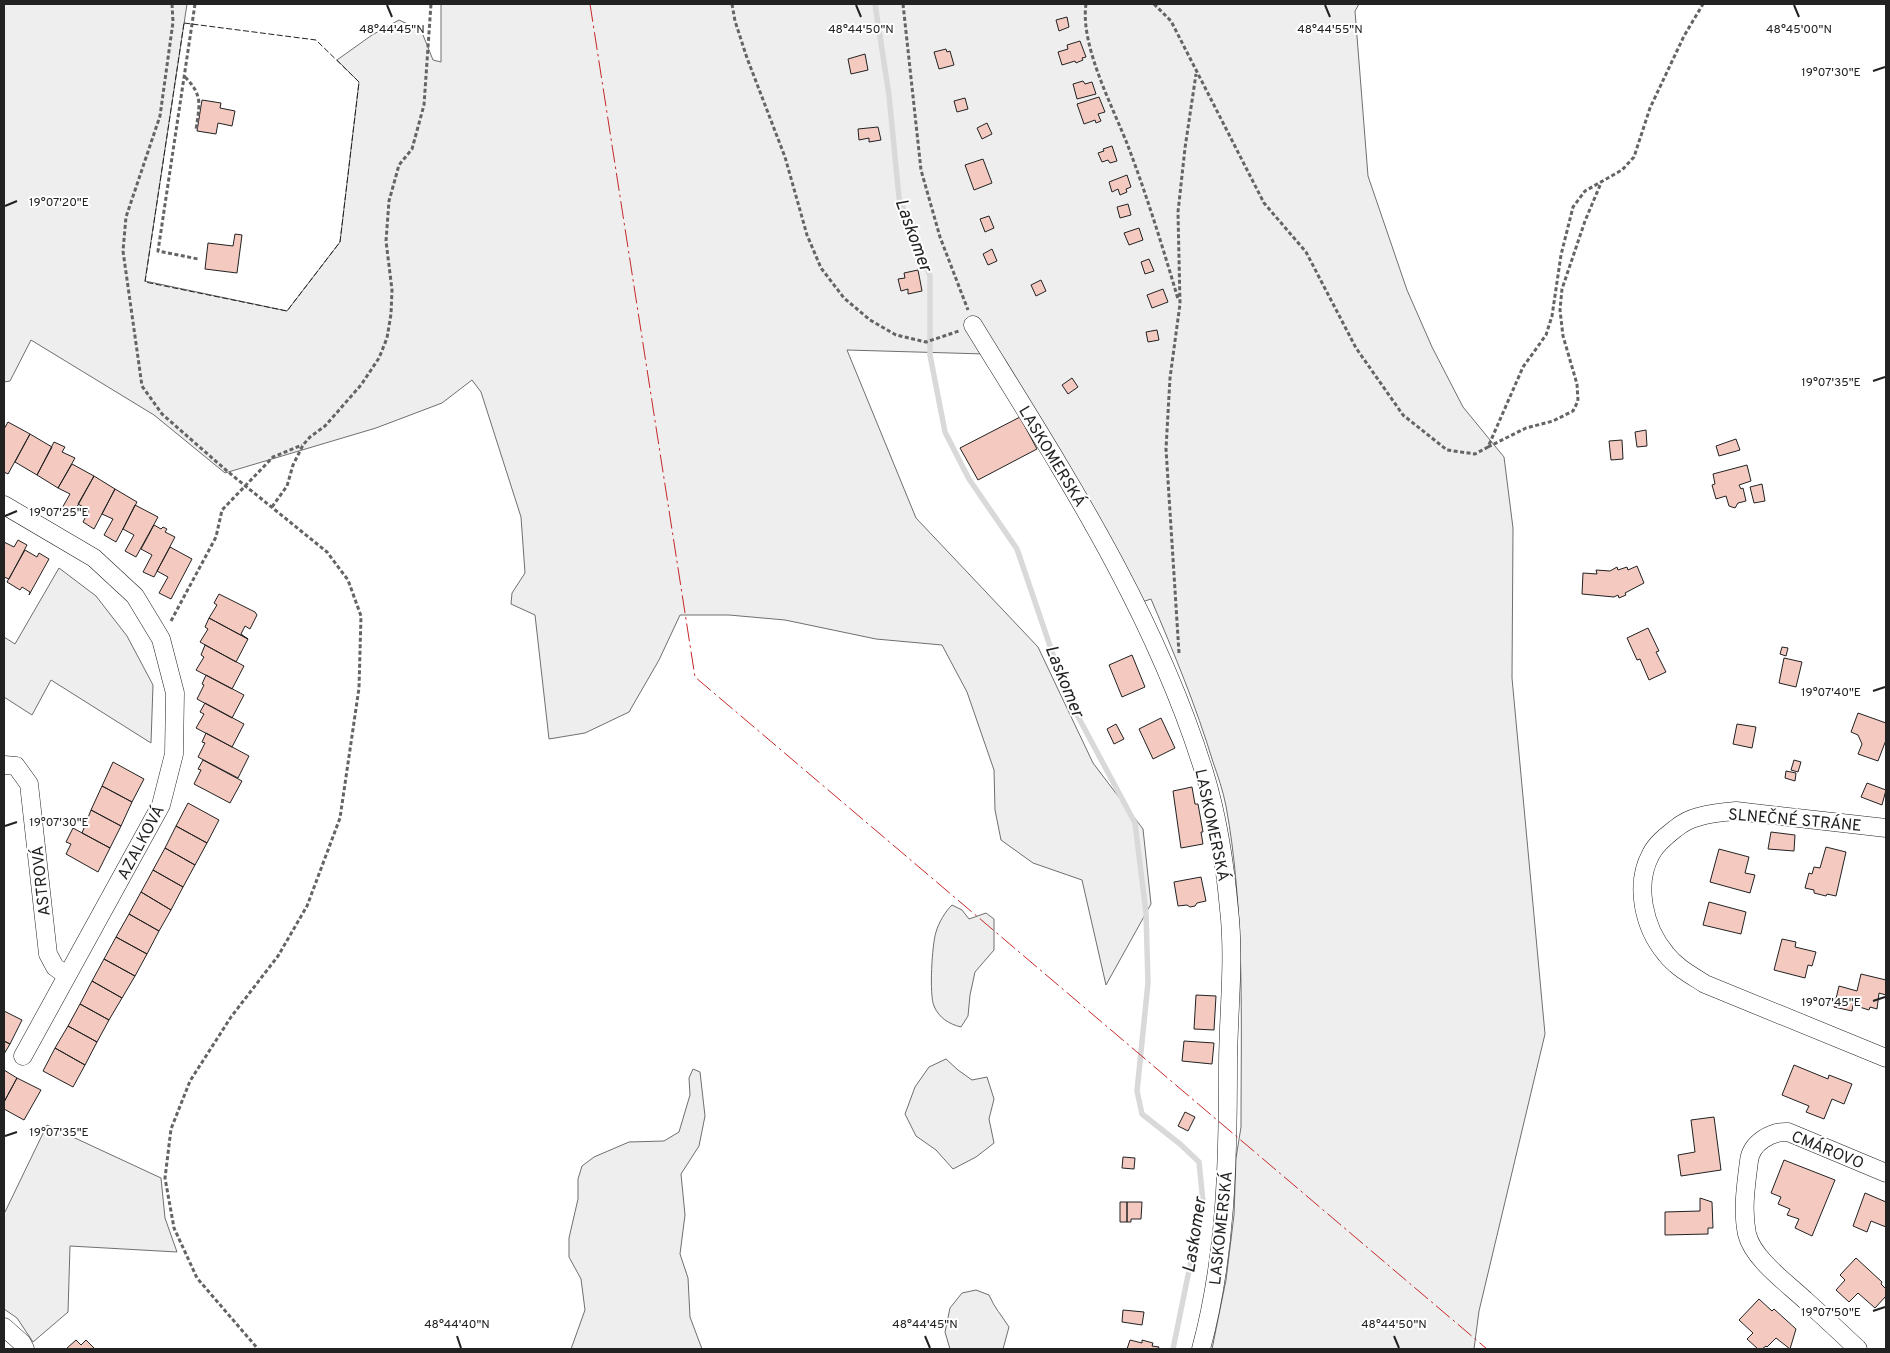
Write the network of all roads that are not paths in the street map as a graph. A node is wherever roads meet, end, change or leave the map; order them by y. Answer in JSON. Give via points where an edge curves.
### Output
{"nodes":[{"id":1,"x":973,"y":325,"type":"road end"},
{"id":2,"x":4,"y":504,"type":"edge"},
{"id":3,"x":4,"y":765,"type":"edge"},
{"id":4,"x":1886,"y":828,"type":"edge"},
{"id":5,"x":66,"y":976,"type":"junction"},
{"id":6,"x":23,"y":1056,"type":"dead end"},
{"id":7,"x":1886,"y":1058,"type":"edge"},
{"id":8,"x":1886,"y":1173,"type":"edge"},
{"id":9,"x":4,"y":1327,"type":"edge"},
{"id":10,"x":25,"y":1349,"type":"edge"},
{"id":11,"x":1201,"y":1349,"type":"edge"},
{"id":12,"x":1858,"y":1349,"type":"edge"}],
"edges":[{"from":1,"to":11,"type":"street","name":"LASKOMERSKÁ","via":[[1121,572],[1177,698],[1205,776],[1214,812],[1231,939],[1228,1148],[1220,1247]]},
{"from":2,"to":5,"type":"street","name":"AZALKOVÁ","via":[[94,558],[135,596],[161,639],[175,693],[174,754],[161,805]]},
{"from":3,"to":5,"type":"street","name":"ASTROVÁ","via":[[16,766],[29,784],[48,954],[55,967]]},
{"from":4,"to":7,"type":"street","name":"SLNEČNÉ STRÁNE","via":[[1736,811],[1697,817],[1664,837],[1651,852],[1644,870],[1642,891],[1653,933],[1665,954],[1683,971],[1705,984]]},
{"from":5,"to":6,"type":"street","name":"AZALKOVÁ"},
{"from":8,"to":12,"type":"street","name":"CMÁROVO","via":[[1788,1132],[1764,1138],[1749,1157],[1744,1210],[1748,1236],[1761,1258]]},
{"from":9,"to":10,"type":"street"}]}
